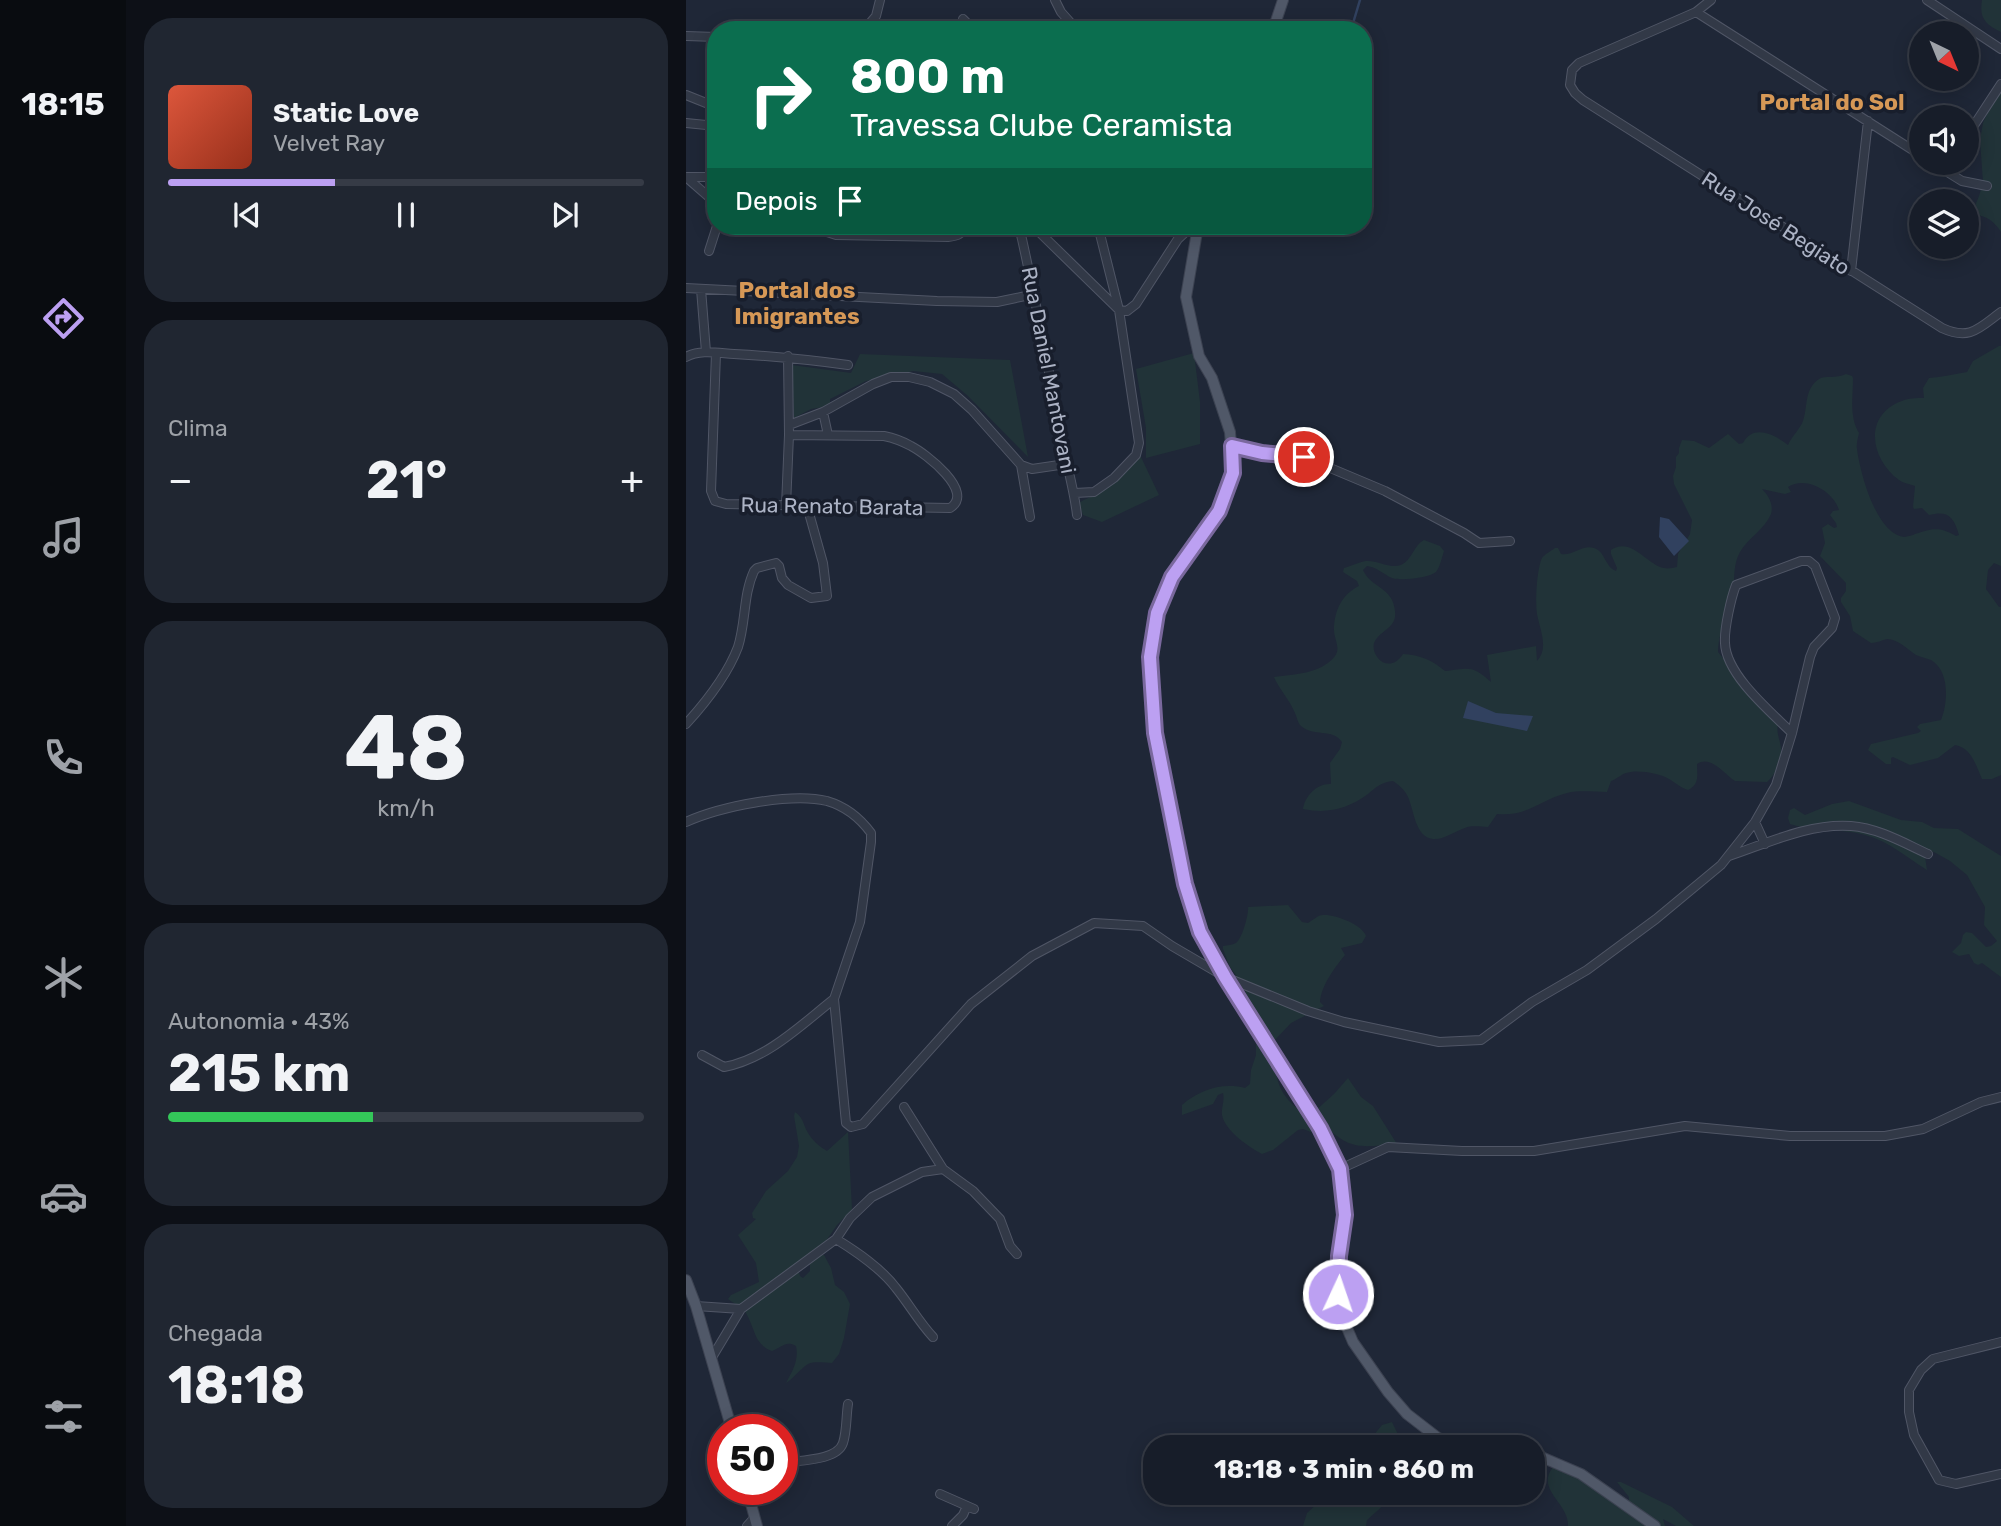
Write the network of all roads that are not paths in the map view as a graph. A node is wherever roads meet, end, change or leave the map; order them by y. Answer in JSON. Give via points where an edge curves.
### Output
{"nodes":[{"id":1,"x":880,"y":0,"type":"edge"},
{"id":2,"x":1055,"y":0,"type":"edge"},
{"id":3,"x":1283,"y":0,"type":"edge"},
{"id":4,"x":1712,"y":0,"type":"edge"},
{"id":5,"x":1927,"y":0,"type":"edge"},
{"id":6,"x":1696,"y":12,"type":"junction"},
{"id":7,"x":872,"y":21,"type":"edge"},
{"id":8,"x":1069,"y":21,"type":"edge"},
{"id":9,"x":1276,"y":21,"type":"edge"},
{"id":10,"x":686,"y":36,"type":"edge"},
{"id":11,"x":707,"y":37,"type":"edge"},
{"id":12,"x":2001,"y":49,"type":"edge"},
{"id":13,"x":2001,"y":84,"type":"edge"},
{"id":14,"x":686,"y":95,"type":"edge"},
{"id":15,"x":707,"y":103,"type":"edge"},
{"id":16,"x":1979,"y":118,"type":"edge"},
{"id":17,"x":1868,"y":121,"type":"junction"},
{"id":18,"x":686,"y":123,"type":"edge"},
{"id":19,"x":707,"y":125,"type":"edge"},
{"id":20,"x":1909,"y":148,"type":"edge"},
{"id":21,"x":1956,"y":175,"type":"edge"},
{"id":22,"x":686,"y":177,"type":"edge"},
{"id":23,"x":707,"y":177,"type":"edge"},
{"id":24,"x":1987,"y":186,"type":"dead end"},
{"id":25,"x":707,"y":195,"type":"edge"},
{"id":26,"x":714,"y":235,"type":"edge"},
{"id":27,"x":836,"y":235,"type":"edge"},
{"id":28,"x":959,"y":235,"type":"edge"},
{"id":29,"x":1021,"y":235,"type":"edge"},
{"id":30,"x":1042,"y":235,"type":"edge"},
{"id":31,"x":1100,"y":235,"type":"edge"},
{"id":32,"x":1182,"y":235,"type":"edge"},
{"id":33,"x":1196,"y":235,"type":"edge"},
{"id":34,"x":1178,"y":239,"type":"junction"},
{"id":35,"x":1195,"y":240,"type":"junction"},
{"id":36,"x":709,"y":251,"type":"dead end"},
{"id":37,"x":1851,"y":271,"type":"junction"},
{"id":38,"x":686,"y":288,"type":"edge"},
{"id":39,"x":701,"y":289,"type":"junction"},
{"id":40,"x":1035,"y":294,"type":"junction"},
{"id":41,"x":1119,"y":310,"type":"junction"},
{"id":42,"x":2001,"y":312,"type":"edge"},
{"id":43,"x":711,"y":353,"type":"junction"},
{"id":44,"x":788,"y":356,"type":"junction"},
{"id":45,"x":686,"y":357,"type":"edge"},
{"id":46,"x":848,"y":365,"type":"dead end"},
{"id":47,"x":823,"y":412,"type":"junction"},
{"id":48,"x":789,"y":430,"type":"junction"},
{"id":49,"x":828,"y":435,"type":"junction"},
{"id":50,"x":1232,"y":446,"type":"junction"},
{"id":51,"x":1066,"y":464,"type":"junction"},
{"id":52,"x":1021,"y":465,"type":"junction"},
{"id":53,"x":1075,"y":493,"type":"junction"},
{"id":54,"x":786,"y":506,"type":"junction"},
{"id":55,"x":807,"y":506,"type":"junction"},
{"id":56,"x":1077,"y":515,"type":"dead end"},
{"id":57,"x":1030,"y":517,"type":"dead end"},
{"id":58,"x":1510,"y":541,"type":"dead end"},
{"id":59,"x":686,"y":724,"type":"edge"},
{"id":60,"x":1792,"y":733,"type":"junction"},
{"id":61,"x":686,"y":822,"type":"edge"},
{"id":62,"x":1755,"y":822,"type":"junction"},
{"id":63,"x":1765,"y":844,"type":"junction"},
{"id":64,"x":1928,"y":853,"type":"dead end"},
{"id":65,"x":1729,"y":856,"type":"junction"},
{"id":66,"x":1225,"y":977,"type":"junction"},
{"id":67,"x":834,"y":999,"type":"junction"},
{"id":68,"x":702,"y":1055,"type":"dead end"},
{"id":69,"x":2001,"y":1097,"type":"edge"},
{"id":70,"x":904,"y":1107,"type":"dead end"},
{"id":71,"x":933,"y":1154,"type":"junction"},
{"id":72,"x":943,"y":1169,"type":"junction"},
{"id":73,"x":1340,"y":1169,"type":"junction"},
{"id":74,"x":922,"y":1172,"type":"junction"},
{"id":75,"x":836,"y":1239,"type":"junction"},
{"id":76,"x":1017,"y":1254,"type":"dead end"},
{"id":77,"x":687,"y":1287,"type":"edge"},
{"id":78,"x":696,"y":1306,"type":"junction"},
{"id":79,"x":741,"y":1308,"type":"junction"},
{"id":80,"x":933,"y":1337,"type":"dead end"},
{"id":81,"x":2001,"y":1342,"type":"edge"},
{"id":82,"x":712,"y":1359,"type":"junction"},
{"id":83,"x":848,"y":1404,"type":"dead end"},
{"id":84,"x":727,"y":1414,"type":"edge"},
{"id":85,"x":1434,"y":1435,"type":"edge"},
{"id":86,"x":1545,"y":1459,"type":"edge"},
{"id":87,"x":798,"y":1460,"type":"edge"},
{"id":88,"x":2001,"y":1474,"type":"edge"},
{"id":89,"x":940,"y":1494,"type":"dead end"},
{"id":90,"x":750,"y":1505,"type":"edge"},
{"id":91,"x":753,"y":1523,"type":"edge"},
{"id":92,"x":952,"y":1526,"type":"edge"},
{"id":93,"x":1655,"y":1526,"type":"edge"}],
"edges":[{"from":1,"to":7,"type":"street"},
{"from":2,"to":8,"type":"street"},
{"from":3,"to":9,"type":"main road"},
{"from":4,"to":6,"type":"street"},
{"from":5,"to":12,"type":"street"},
{"from":6,"to":17,"type":"street"},
{"from":6,"to":37,"type":"street","name":"Rua José Begiato","via":[[1579,63],[1572,70],[1570,85],[1583,100]]},
{"from":10,"to":11,"type":"street"},
{"from":13,"to":16,"type":"street"},
{"from":14,"to":15,"type":"street"},
{"from":17,"to":20,"type":"street"},
{"from":17,"to":37,"type":"street"},
{"from":18,"to":19,"type":"street"},
{"from":21,"to":24,"type":"street","via":[[1962,181]]},
{"from":22,"to":23,"type":"street"},
{"from":22,"to":25,"type":"street"},
{"from":26,"to":36,"type":"street"},
{"from":27,"to":28,"type":"street"},
{"from":29,"to":40,"type":"street","name":"Rua Daniel Mantovani"},
{"from":30,"to":41,"type":"street"},
{"from":31,"to":41,"type":"street"},
{"from":32,"to":34,"type":"street"},
{"from":33,"to":35,"type":"main road"},
{"from":34,"to":35,"type":"street"},
{"from":34,"to":41,"type":"street","via":[[1136,304],[1127,311]]},
{"from":35,"to":50,"type":"main road","via":[[1186,296],[1199,356],[1212,378]]},
{"from":37,"to":42,"type":"street","name":"Rua José Begiato","via":[[1955,334],[1977,330]]},
{"from":38,"to":39,"type":"street"},
{"from":39,"to":40,"type":"street","via":[[997,302]]},
{"from":39,"to":43,"type":"street"},
{"from":40,"to":51,"type":"street","name":"Rua Daniel Mantovani"},
{"from":41,"to":53,"type":"street","via":[[1139,443],[1136,455],[1114,478],[1094,492]]},
{"from":43,"to":44,"type":"street"},
{"from":43,"to":45,"type":"street"},
{"from":43,"to":54,"type":"street","name":"Rua Renato Barata","via":[[711,491],[715,501]]},
{"from":44,"to":46,"type":"street"},
{"from":44,"to":48,"type":"street"},
{"from":47,"to":48,"type":"street"},
{"from":47,"to":49,"type":"street"},
{"from":47,"to":52,"type":"street","via":[[891,377],[930,382],[972,410]]},
{"from":48,"to":49,"type":"street"},
{"from":48,"to":54,"type":"street"},
{"from":49,"to":55,"type":"street","name":"Rua Renato Barata","via":[[884,436],[913,447],[954,485],[957,500],[950,508]]},
{"from":50,"to":58,"type":"street","via":[[1304,457],[1385,491],[1479,543]]},
{"from":50,"to":66,"type":"main road","via":[[1233,473],[1219,511],[1172,577],[1157,613],[1150,657],[1155,733],[1185,884],[1200,932]]},
{"from":51,"to":52,"type":"street","via":[[1032,469]]},
{"from":51,"to":53,"type":"street","name":"Rua Daniel Mantovani"},
{"from":52,"to":57,"type":"street"},
{"from":53,"to":56,"type":"street","name":"Rua Daniel Mantovani"},
{"from":54,"to":55,"type":"street","name":"Rua Renato Barata"},
{"from":55,"to":59,"type":"street","via":[[827,596],[811,598],[788,585],[776,563],[754,571],[738,646],[718,687]]},
{"from":60,"to":60,"type":"street","via":[[1810,657],[1835,618],[1809,561],[1735,585],[1724,642],[1730,662],[1744,682]]},
{"from":60,"to":62,"type":"street","via":[[1776,785]]},
{"from":61,"to":67,"type":"street","via":[[731,807],[808,799],[852,813],[865,825],[871,842],[860,922]]},
{"from":62,"to":63,"type":"street"},
{"from":62,"to":65,"type":"street"},
{"from":63,"to":64,"type":"street","via":[[1815,827],[1852,826]]},
{"from":63,"to":65,"type":"street"},
{"from":65,"to":66,"type":"street","via":[[1636,934],[1481,1040],[1439,1042],[1344,1022]]},
{"from":66,"to":67,"type":"street","via":[[1143,926],[1094,923],[1032,956],[971,1004],[863,1124],[851,1127],[846,1123]]},
{"from":66,"to":73,"type":"main road","via":[[1320,1128]]},
{"from":67,"to":68,"type":"street","via":[[764,1053],[724,1068]]},
{"from":69,"to":73,"type":"street","via":[[1923,1129],[1885,1136],[1790,1136],[1685,1126],[1534,1150],[1388,1147]]},
{"from":70,"to":71,"type":"street"},
{"from":71,"to":72,"type":"street"},
{"from":71,"to":74,"type":"street"},
{"from":72,"to":74,"type":"street"},
{"from":72,"to":76,"type":"street","via":[[988,1204]]},
{"from":73,"to":85,"type":"main road","via":[[1345,1215],[1339,1256],[1341,1314],[1353,1342],[1388,1392]]},
{"from":74,"to":75,"type":"street","via":[[872,1197]]},
{"from":75,"to":79,"type":"street"},
{"from":75,"to":80,"type":"street","via":[[895,1286]]},
{"from":77,"to":78,"type":"main road"},
{"from":78,"to":79,"type":"street"},
{"from":78,"to":82,"type":"main road"},
{"from":79,"to":82,"type":"street"},
{"from":81,"to":88,"type":"street","via":[[1933,1359],[1909,1391],[1909,1412],[1914,1435],[1939,1480],[1956,1484]]},
{"from":82,"to":84,"type":"main road"},
{"from":83,"to":87,"type":"street","via":[[838,1451]]},
{"from":86,"to":93,"type":"main road","via":[[1580,1474]]},
{"from":89,"to":92,"type":"street","via":[[971,1507]]},
{"from":90,"to":91,"type":"main road"}]}
